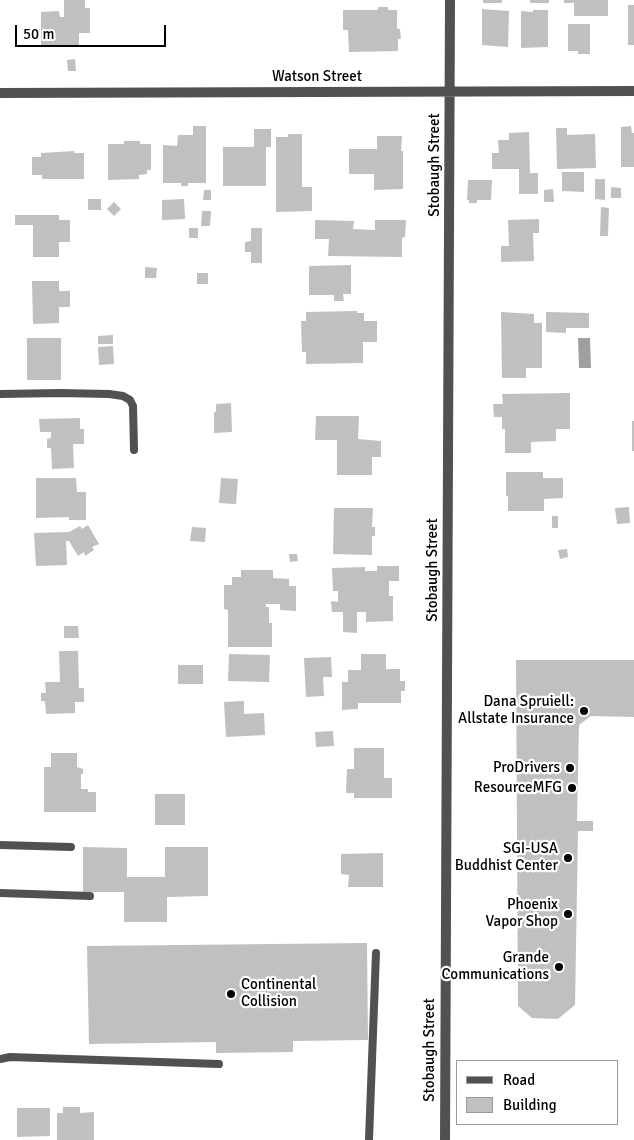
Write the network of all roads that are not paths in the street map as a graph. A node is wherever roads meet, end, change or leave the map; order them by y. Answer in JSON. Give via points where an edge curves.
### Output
{"nodes":[{"id":1,"x":450,"y":0,"type":"edge"},
{"id":2,"x":450,"y":91,"type":"junction"},
{"id":3,"x":634,"y":91,"type":"edge"},
{"id":4,"x":0,"y":93,"type":"edge"},
{"id":5,"x":0,"y":394,"type":"edge"},
{"id":6,"x":134,"y":450,"type":"dead end"},
{"id":7,"x":0,"y":845,"type":"edge"},
{"id":8,"x":71,"y":847,"type":"dead end"},
{"id":9,"x":0,"y":893,"type":"edge"},
{"id":10,"x":90,"y":896,"type":"dead end"},
{"id":11,"x":376,"y":953,"type":"dead end"},
{"id":12,"x":0,"y":1059,"type":"edge"},
{"id":13,"x":219,"y":1064,"type":"dead end"},
{"id":14,"x":369,"y":1140,"type":"edge"},
{"id":15,"x":445,"y":1140,"type":"edge"}],
"edges":[{"from":1,"to":2,"type":"street","name":"Stobaugh Street"},
{"from":2,"to":3,"type":"street","name":"Watson Street"},
{"from":2,"to":4,"type":"street","name":"Watson Street"},
{"from":2,"to":15,"type":"street","name":"Stobaugh Street"},
{"from":5,"to":6,"type":"lane","via":[[123,396],[133,406]]},
{"from":7,"to":8,"type":"lane"},
{"from":9,"to":10,"type":"lane"},
{"from":11,"to":14,"type":"lane"},
{"from":12,"to":13,"type":"lane"}]}
